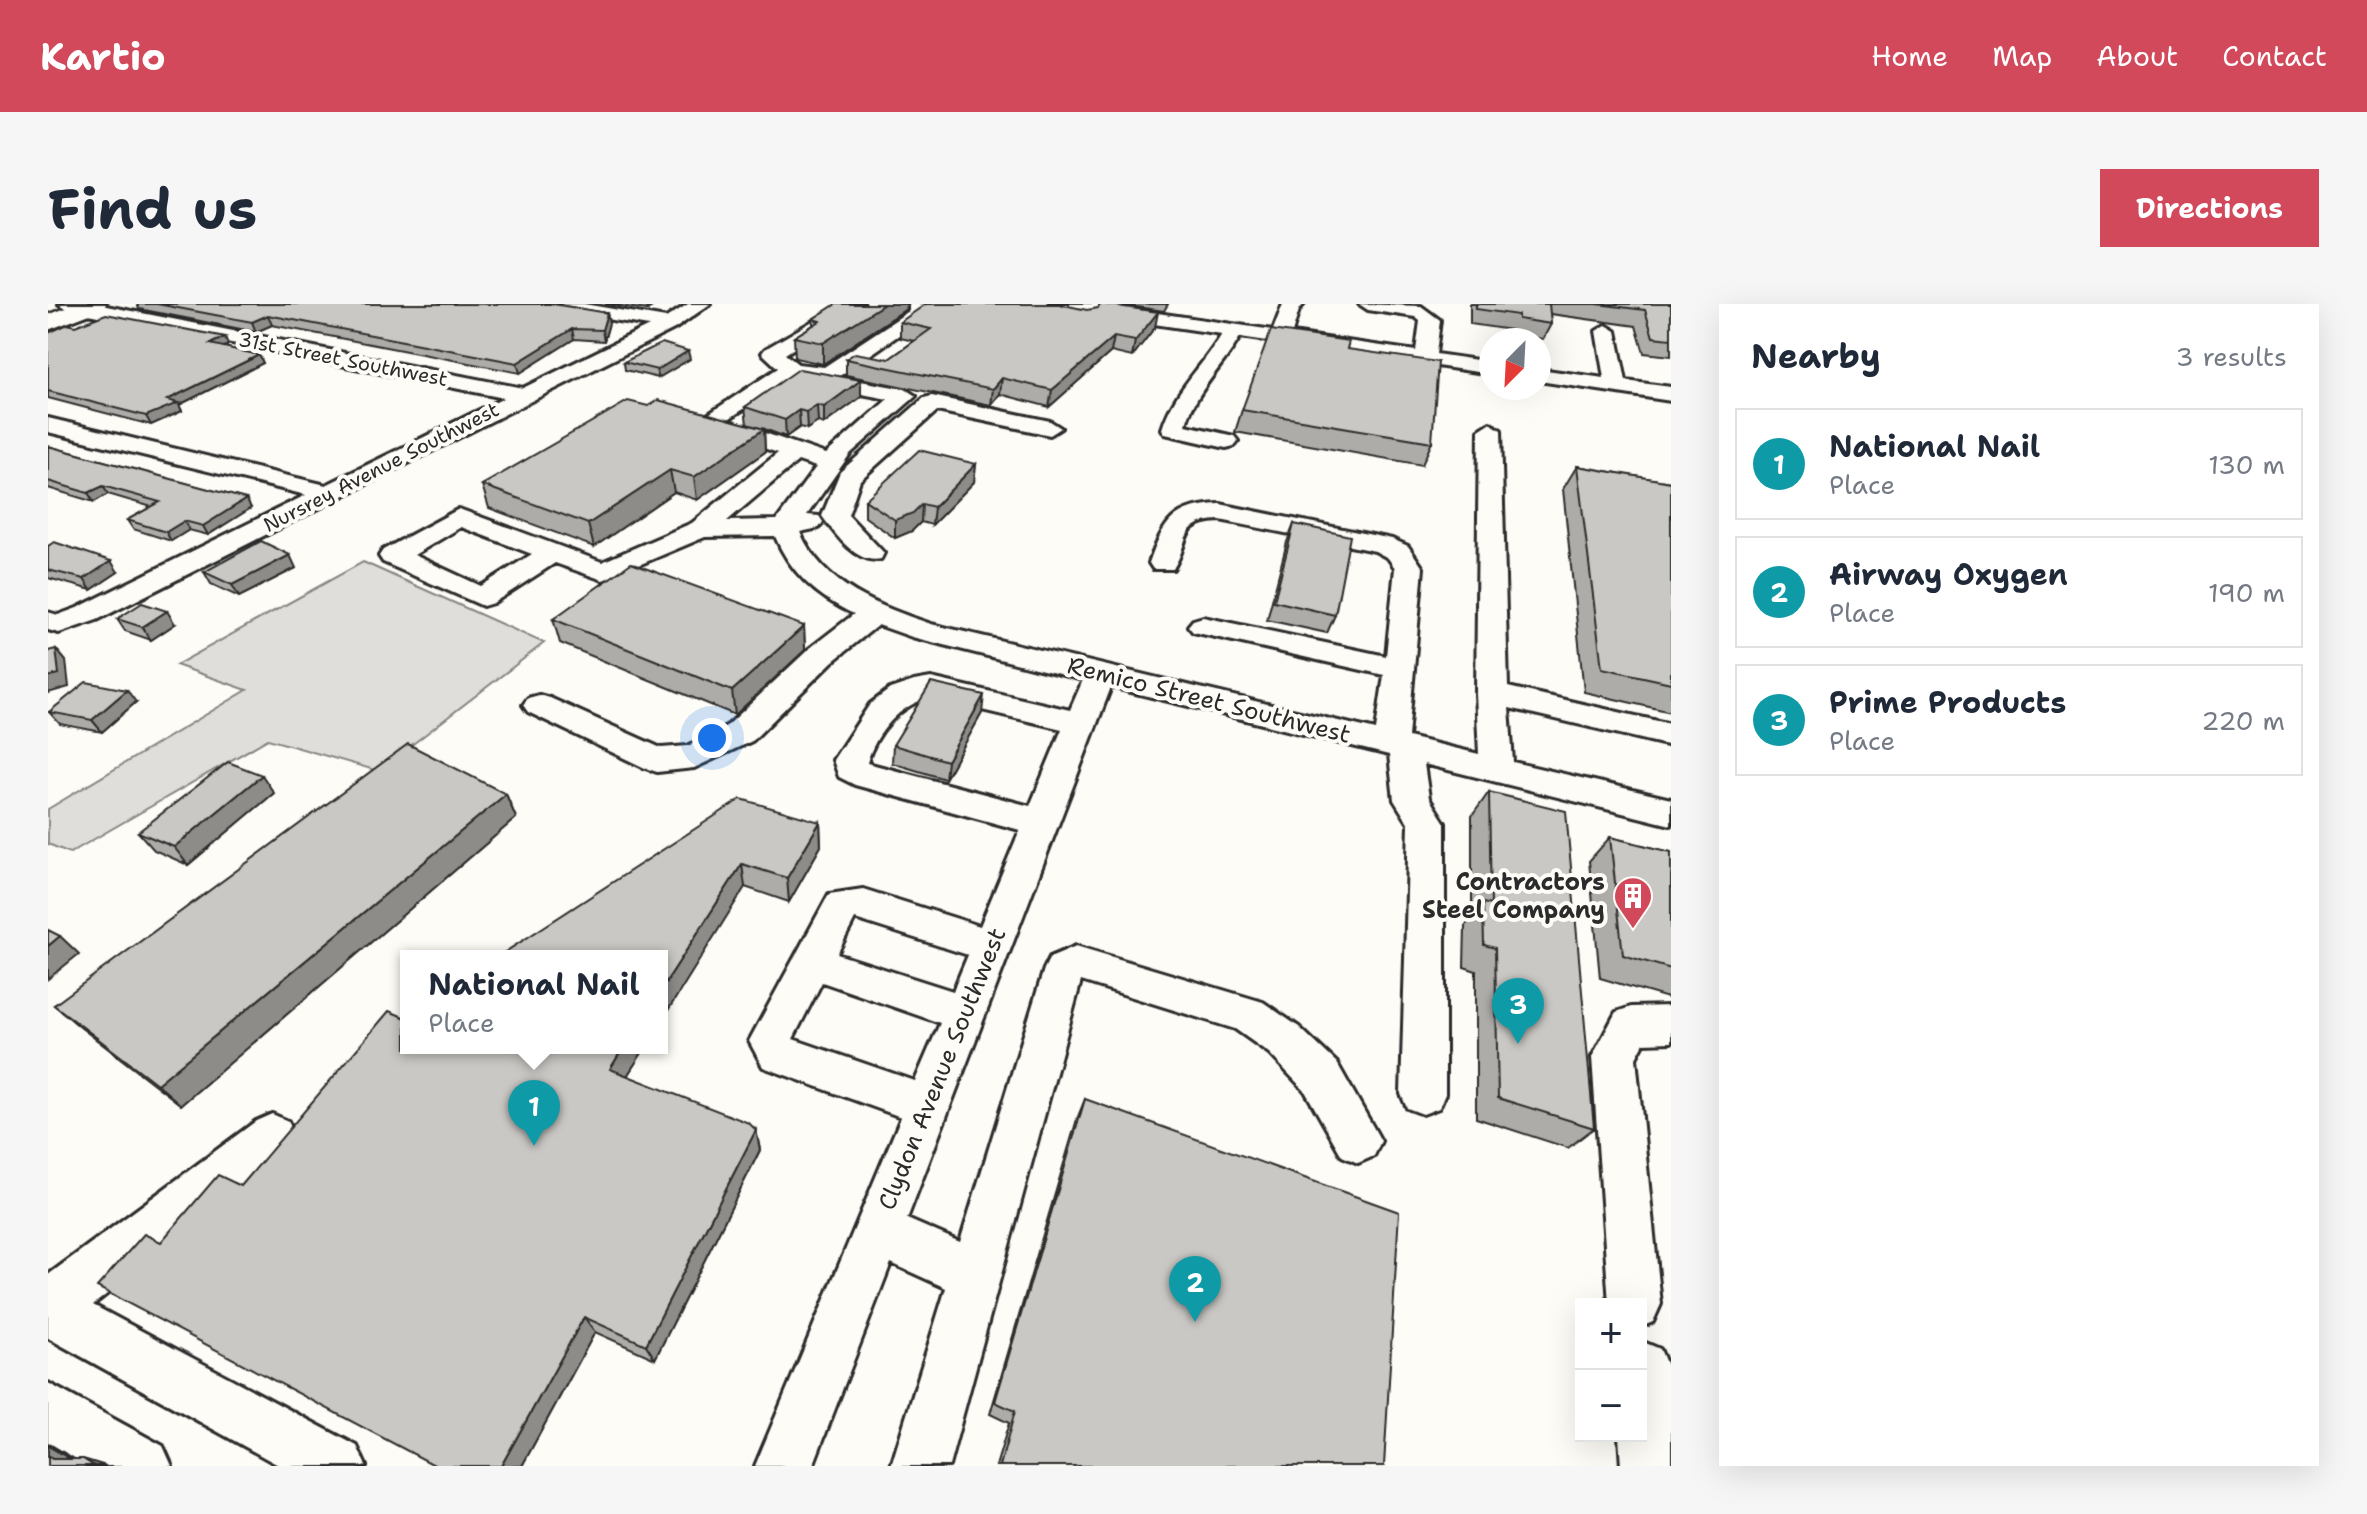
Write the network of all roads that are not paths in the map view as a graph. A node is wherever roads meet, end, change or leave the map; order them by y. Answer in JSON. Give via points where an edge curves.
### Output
{"nodes":[{"id":1,"x":550,"y":304,"type":"edge"},
{"id":2,"x":701,"y":304,"type":"edge"},
{"id":3,"x":855,"y":304,"type":"edge"},
{"id":4,"x":918,"y":304,"type":"edge"},
{"id":5,"x":1058,"y":304,"type":"edge"},
{"id":6,"x":1295,"y":304,"type":"edge"},
{"id":7,"x":1368,"y":304,"type":"edge"},
{"id":8,"x":83,"y":305,"type":"edge"},
{"id":9,"x":1094,"y":306,"type":"edge"},
{"id":10,"x":1421,"y":308,"type":"edge"},
{"id":11,"x":48,"y":323,"type":"edge"},
{"id":12,"x":1226,"y":323,"type":"junction"},
{"id":13,"x":669,"y":324,"type":"junction"},
{"id":14,"x":1606,"y":331,"type":"dead end"},
{"id":15,"x":1281,"y":337,"type":"junction"},
{"id":16,"x":1425,"y":358,"type":"junction"},
{"id":17,"x":1479,"y":366,"type":"edge"},
{"id":18,"x":788,"y":371,"type":"junction"},
{"id":19,"x":1551,"y":377,"type":"edge"},
{"id":20,"x":1616,"y":386,"type":"junction"},
{"id":21,"x":1671,"y":394,"type":"edge"},
{"id":22,"x":524,"y":395,"type":"junction"},
{"id":23,"x":48,"y":425,"type":"edge"},
{"id":24,"x":1050,"y":428,"type":"dead end"},
{"id":25,"x":1490,"y":430,"type":"dead end"},
{"id":26,"x":1226,"y":441,"type":"dead end"},
{"id":27,"x":795,"y":451,"type":"junction"},
{"id":28,"x":830,"y":464,"type":"junction"},
{"id":29,"x":327,"y":493,"type":"junction"},
{"id":30,"x":835,"y":516,"type":"junction"},
{"id":31,"x":785,"y":528,"type":"junction"},
{"id":32,"x":701,"y":529,"type":"junction"},
{"id":33,"x":553,"y":553,"type":"junction"},
{"id":34,"x":871,"y":553,"type":"dead end"},
{"id":35,"x":1163,"y":563,"type":"dead end"},
{"id":36,"x":874,"y":613,"type":"junction"},
{"id":37,"x":53,"y":622,"type":"edge"},
{"id":38,"x":1203,"y":626,"type":"dead end"},
{"id":39,"x":1400,"y":669,"type":"junction"},
{"id":40,"x":1101,"y":673,"type":"junction"},
{"id":41,"x":1492,"y":694,"type":"junction"},
{"id":42,"x":539,"y":705,"type":"dead end"},
{"id":43,"x":1081,"y":723,"type":"junction"},
{"id":44,"x":1671,"y":735,"type":"edge"},
{"id":45,"x":1398,"y":745,"type":"junction"},
{"id":46,"x":1497,"y":769,"type":"junction"},
{"id":47,"x":1671,"y":812,"type":"edge"},
{"id":48,"x":1041,"y":822,"type":"junction"},
{"id":49,"x":991,"y":946,"type":"junction"},
{"id":50,"x":811,"y":962,"type":"junction"},
{"id":51,"x":964,"y":1013,"type":"junction"},
{"id":52,"x":1671,"y":1024,"type":"edge"},
{"id":53,"x":1423,"y":1094,"type":"dead end"},
{"id":54,"x":927,"y":1106,"type":"junction"},
{"id":55,"x":272,"y":1136,"type":"dead end"},
{"id":56,"x":1358,"y":1141,"type":"dead end"},
{"id":57,"x":877,"y":1231,"type":"junction"},
{"id":58,"x":976,"y":1275,"type":"junction"},
{"id":59,"x":1634,"y":1298,"type":"edge"},
{"id":60,"x":48,"y":1308,"type":"edge"},
{"id":61,"x":1641,"y":1370,"type":"edge"},
{"id":62,"x":48,"y":1411,"type":"edge"},
{"id":63,"x":143,"y":1466,"type":"edge"},
{"id":64,"x":337,"y":1466,"type":"edge"},
{"id":65,"x":784,"y":1466,"type":"edge"},
{"id":66,"x":920,"y":1466,"type":"edge"},
{"id":67,"x":1650,"y":1466,"type":"edge"}],
"edges":[{"from":1,"to":13,"type":"street"},
{"from":2,"to":13,"type":"street","name":"Nursrey Avenue Southwest"},
{"from":3,"to":18,"type":"street","via":[[772,353]]},
{"from":4,"to":18,"type":"street","via":[[918,313],[828,374]]},
{"from":5,"to":9,"type":"street"},
{"from":6,"to":15,"type":"street"},
{"from":7,"to":10,"type":"street"},
{"from":8,"to":11,"type":"main road"},
{"from":8,"to":22,"type":"street","name":"31st Street Southwest"},
{"from":9,"to":12,"type":"street"},
{"from":10,"to":16,"type":"street","via":[[1430,320]]},
{"from":12,"to":15,"type":"street"},
{"from":12,"to":26,"type":"street","via":[[1216,361],[1181,402],[1173,429]]},
{"from":13,"to":22,"type":"street","name":"Nursrey Avenue Southwest"},
{"from":14,"to":20,"type":"street"},
{"from":15,"to":16,"type":"street"},
{"from":16,"to":17,"type":"street"},
{"from":18,"to":27,"type":"street","via":[[709,421]]},
{"from":18,"to":28,"type":"street","via":[[905,396]]},
{"from":19,"to":20,"type":"street"},
{"from":20,"to":21,"type":"street"},
{"from":22,"to":29,"type":"street","name":"Nursrey Avenue Southwest"},
{"from":23,"to":29,"type":"street"},
{"from":24,"to":30,"type":"street","via":[[932,403],[849,477]]},
{"from":25,"to":41,"type":"street"},
{"from":27,"to":28,"type":"street"},
{"from":27,"to":32,"type":"street"},
{"from":28,"to":31,"type":"street"},
{"from":29,"to":37,"type":"street","name":"Nursrey Avenue Southwest","via":[[87,614]]},
{"from":30,"to":31,"type":"street"},
{"from":30,"to":34,"type":"street"},
{"from":31,"to":32,"type":"street"},
{"from":31,"to":36,"type":"street","name":"Remico Street Southwest","via":[[793,552],[815,576],[844,599]]},
{"from":32,"to":33,"type":"street","via":[[603,572]]},
{"from":33,"to":33,"type":"street","via":[[459,517],[393,556],[483,597]]},
{"from":35,"to":39,"type":"street","via":[[1175,528],[1197,512],[1220,512],[1383,545],[1406,559],[1409,568]]},
{"from":36,"to":40,"type":"street","name":"Remico Street Southwest","via":[[922,631]]},
{"from":36,"to":42,"type":"street","via":[[822,639],[740,733],[694,757],[657,760]]},
{"from":38,"to":39,"type":"street"},
{"from":39,"to":45,"type":"street"},
{"from":40,"to":43,"type":"street","name":"Clydon Avenue Southwest"},
{"from":40,"to":45,"type":"street","name":"Remico Street Southwest"},
{"from":41,"to":44,"type":"street"},
{"from":41,"to":46,"type":"street"},
{"from":43,"to":48,"type":"street","name":"Clydon Avenue Southwest"},
{"from":43,"to":48,"type":"street","via":[[931,688],[911,689],[894,696],[850,760],[851,769],[867,777]]},
{"from":45,"to":46,"type":"street","name":"Remico Street Southwest"},
{"from":45,"to":53,"type":"street","via":[[1412,800],[1427,823]]},
{"from":46,"to":47,"type":"street","name":"Remico Street Southwest"},
{"from":48,"to":49,"type":"street","name":"Clydon Avenue Southwest"},
{"from":49,"to":50,"type":"street","via":[[851,904],[839,909]]},
{"from":49,"to":51,"type":"street","name":"Clydon Avenue Southwest"},
{"from":50,"to":51,"type":"street"},
{"from":50,"to":54,"type":"street","via":[[774,1031],[772,1049]]},
{"from":51,"to":54,"type":"street","name":"Clydon Avenue Southwest"},
{"from":52,"to":59,"type":"street","via":[[1631,1025],[1614,1057]]},
{"from":54,"to":57,"type":"street","name":"Clydon Avenue Southwest"},
{"from":55,"to":60,"type":"street"},
{"from":56,"to":58,"type":"street","via":[[1321,1077],[1284,1040],[1248,1015],[1076,963],[1064,969]]},
{"from":57,"to":58,"type":"street"},
{"from":57,"to":65,"type":"street","name":"Clydon Avenue Southwest"},
{"from":58,"to":66,"type":"street"},
{"from":60,"to":64,"type":"street"},
{"from":61,"to":67,"type":"street"},
{"from":62,"to":63,"type":"street"}]}
